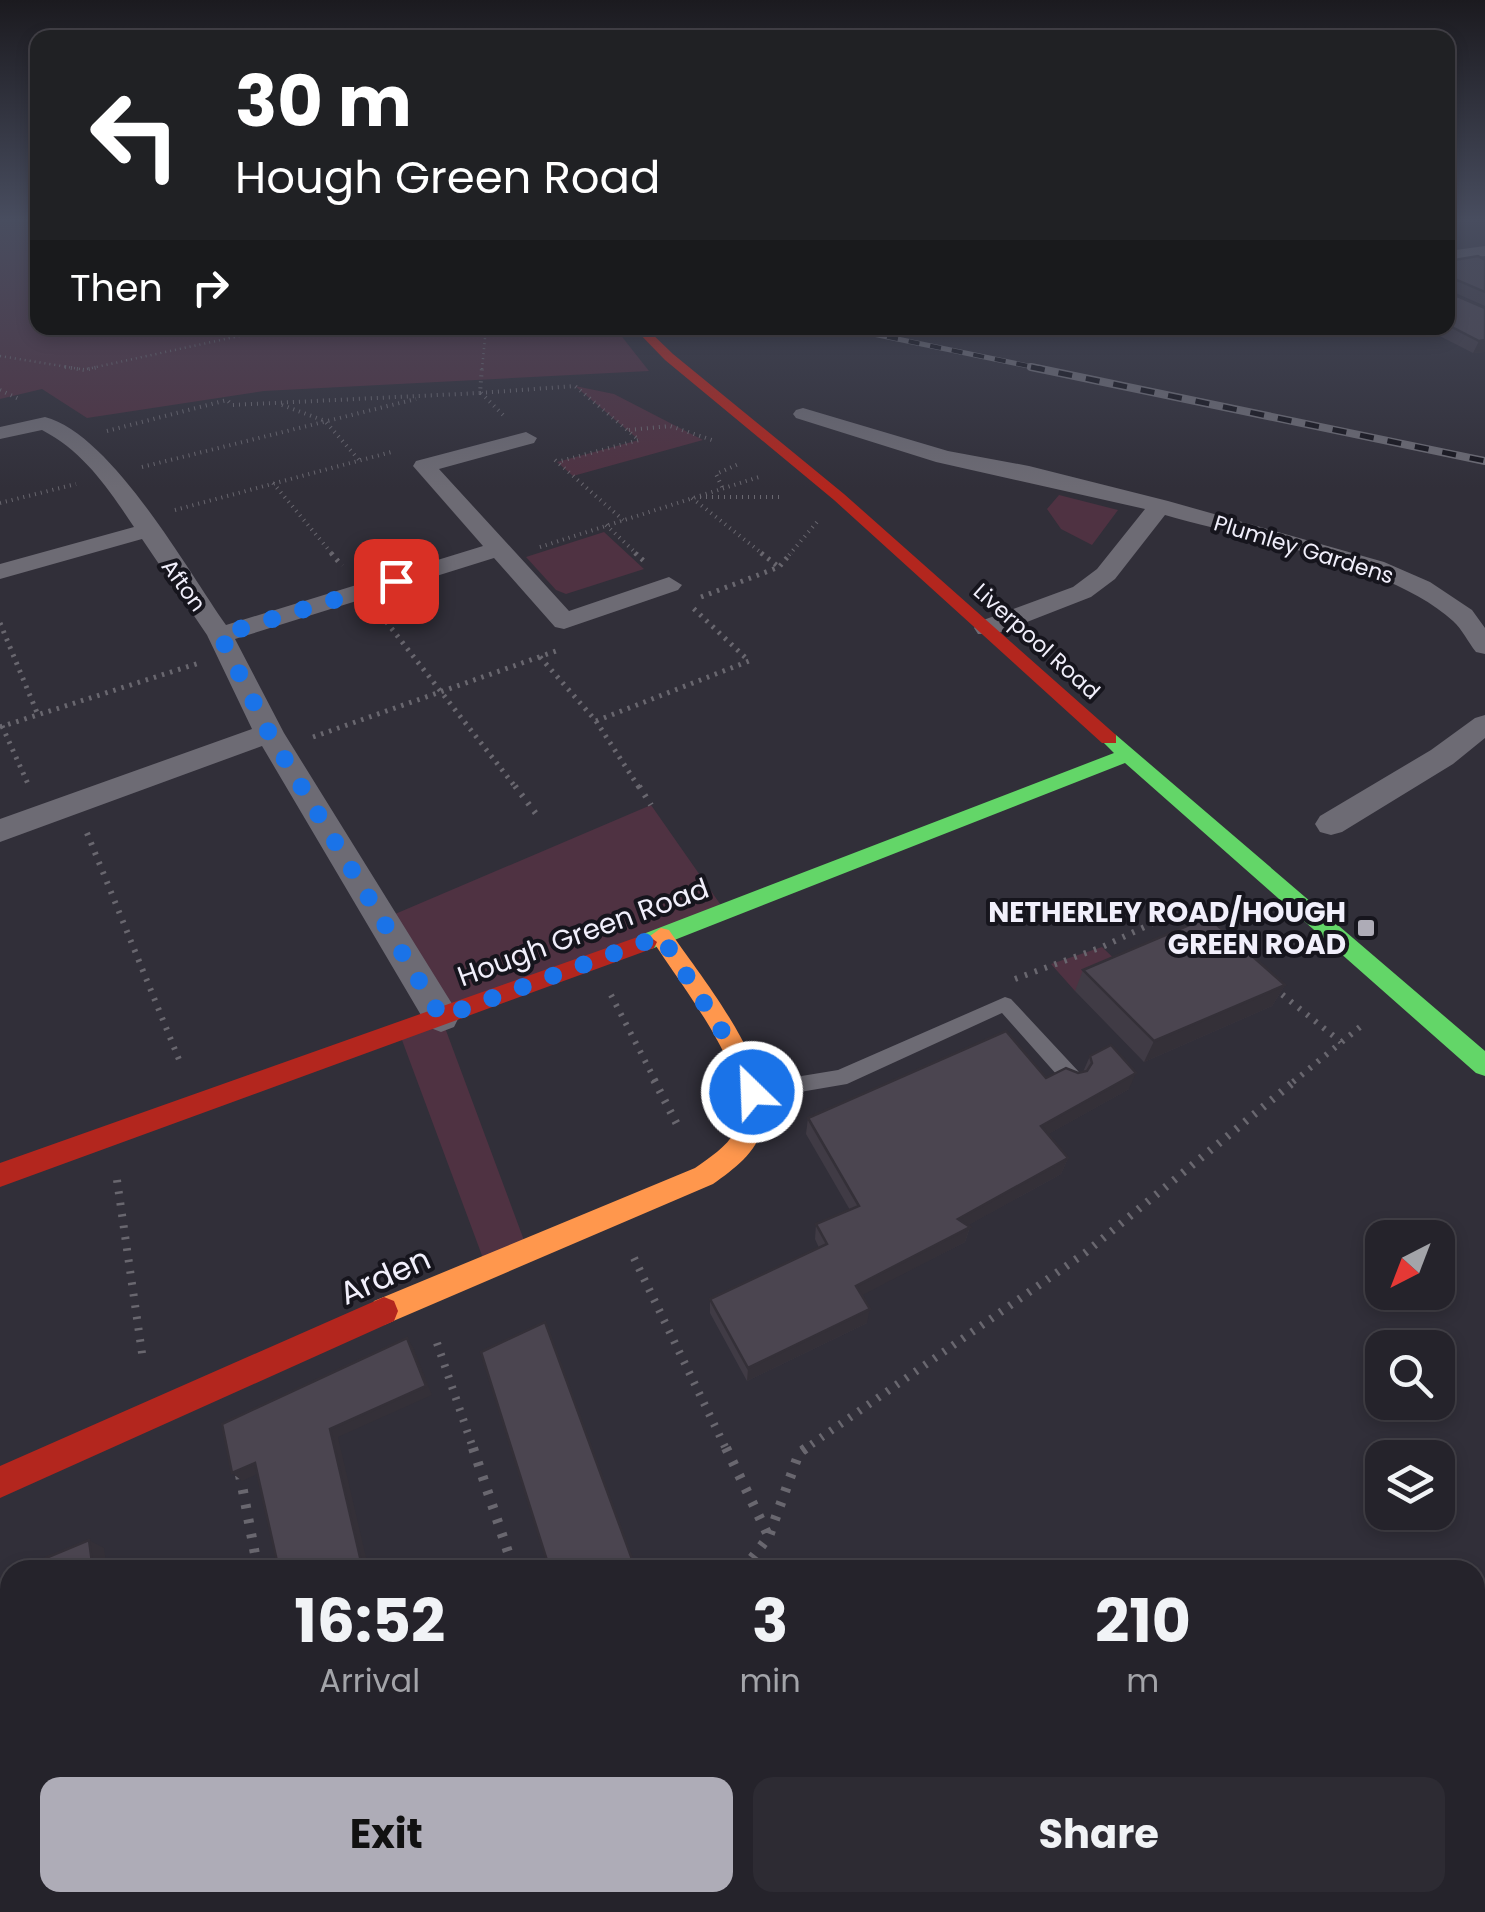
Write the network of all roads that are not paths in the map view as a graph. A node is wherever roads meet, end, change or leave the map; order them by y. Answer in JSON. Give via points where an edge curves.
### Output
{"nodes":[{"id":1,"x":647,"y":335,"type":"edge"},
{"id":2,"x":804,"y":414,"type":"dead end"},
{"id":3,"x":852,"y":431,"type":"junction"},
{"id":4,"x":0,"y":433,"type":"edge"},
{"id":5,"x":526,"y":438,"type":"road end"},
{"id":6,"x":832,"y":445,"type":"dead end"},
{"id":7,"x":1160,"y":506,"type":"junction"},
{"id":8,"x":143,"y":525,"type":"junction"},
{"id":9,"x":501,"y":554,"type":"junction"},
{"id":10,"x":0,"y":572,"type":"edge"},
{"id":11,"x":670,"y":585,"type":"road end"},
{"id":12,"x":986,"y":628,"type":"junction"},
{"id":13,"x":1481,"y":633,"type":"edge"},
{"id":14,"x":225,"y":644,"type":"junction"},
{"id":15,"x":1485,"y":724,"type":"edge"},
{"id":16,"x":274,"y":741,"type":"junction"},
{"id":17,"x":1127,"y":755,"type":"junction"},
{"id":18,"x":1331,"y":824,"type":"dead end"},
{"id":19,"x":0,"y":831,"type":"edge"},
{"id":20,"x":661,"y":936,"type":"junction"},
{"id":21,"x":441,"y":1017,"type":"junction"},
{"id":22,"x":1485,"y":1066,"type":"edge"},
{"id":23,"x":1072,"y":1078,"type":"edge"},
{"id":24,"x":752,"y":1092,"type":"junction"},
{"id":25,"x":0,"y":1174,"type":"edge"},
{"id":26,"x":0,"y":1482,"type":"edge"}],
"edges":[{"from":1,"to":12,"type":"street","name":"Liverpool Road"},
{"from":2,"to":3,"type":"street","name":"Plumley Gardens"},
{"from":3,"to":6,"type":"street"},
{"from":3,"to":7,"type":"street","name":"Plumley Gardens"},
{"from":4,"to":8,"type":"street","name":"Afton","via":[[45,423],[75,439],[110,475]]},
{"from":5,"to":9,"type":"street","via":[[424,466]]},
{"from":7,"to":12,"type":"street","via":[[1106,574],[1082,592]]},
{"from":7,"to":13,"type":"street","name":"Plumley Gardens","via":[[1374,566],[1421,587]]},
{"from":8,"to":10,"type":"street"},
{"from":8,"to":14,"type":"street","name":"Afton"},
{"from":9,"to":11,"type":"street","via":[[564,622]]},
{"from":9,"to":14,"type":"street","via":[[363,592]]},
{"from":12,"to":17,"type":"street","name":"Liverpool Road"},
{"from":14,"to":16,"type":"street","name":"Afton"},
{"from":15,"to":18,"type":"street"},
{"from":16,"to":19,"type":"street"},
{"from":16,"to":21,"type":"street","name":"Afton"},
{"from":17,"to":20,"type":"street","name":"Hough Green Road"},
{"from":17,"to":22,"type":"street","name":"Liverpool Road"},
{"from":20,"to":21,"type":"street","name":"Hough Green Road"},
{"from":20,"to":24,"type":"street","via":[[740,1059]]},
{"from":21,"to":25,"type":"street","name":"Hough Green Road"},
{"from":23,"to":24,"type":"lane","via":[[1005,1004],[840,1078]]},
{"from":24,"to":26,"type":"street","name":"Arden","via":[[741,1145],[704,1176]]}]}
